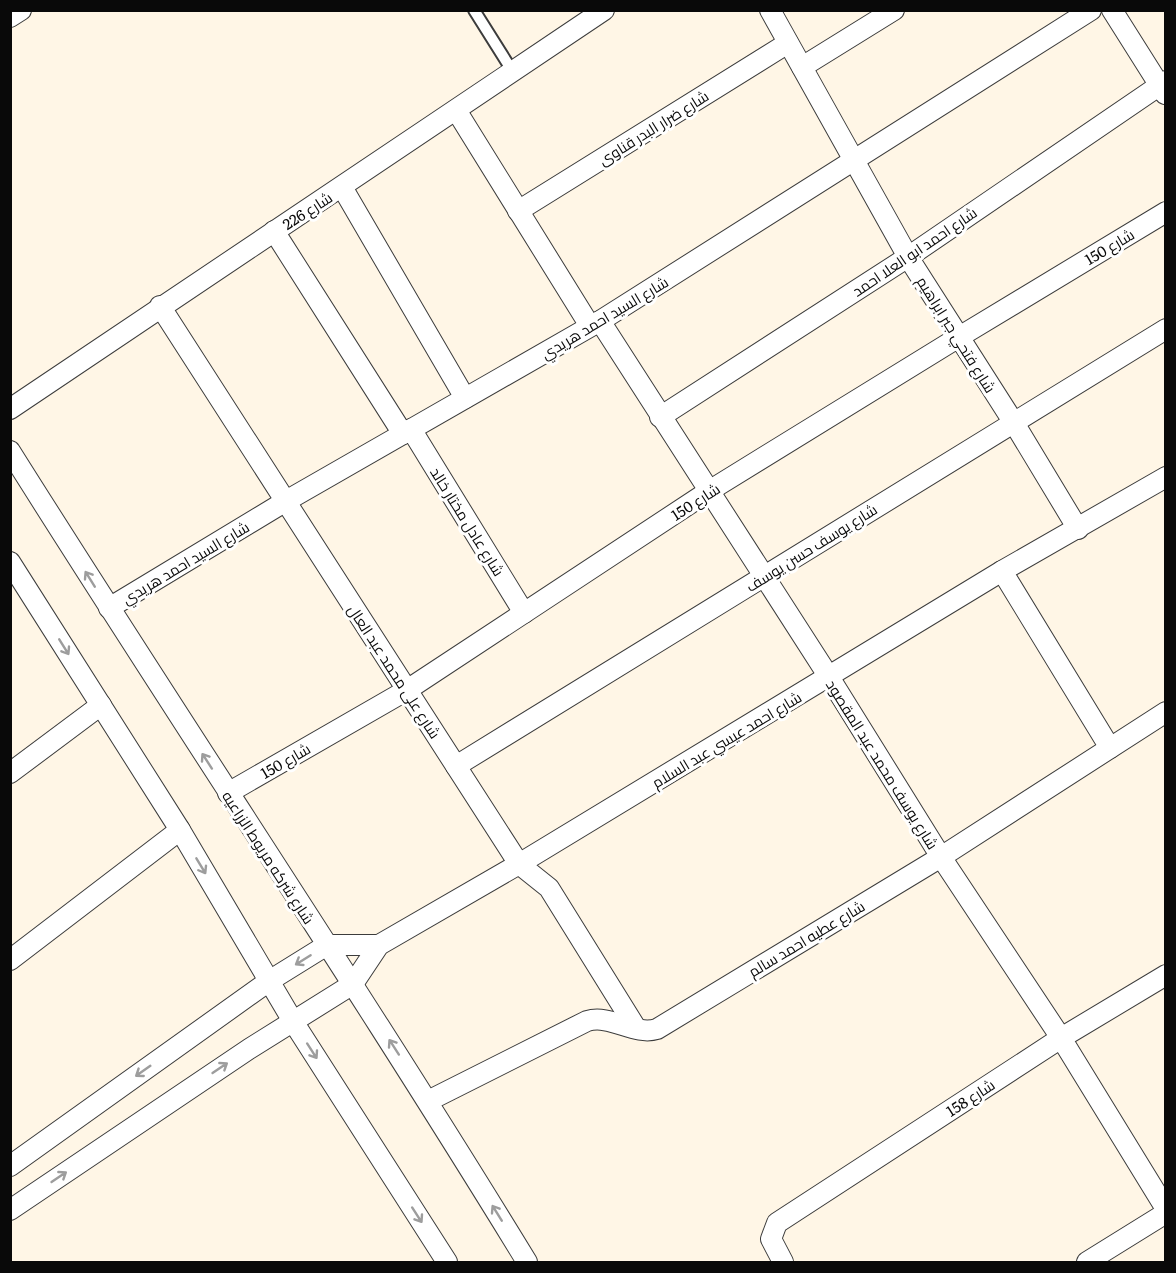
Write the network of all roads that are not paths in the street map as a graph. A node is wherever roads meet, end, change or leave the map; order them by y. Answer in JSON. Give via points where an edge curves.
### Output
{"nodes":[{"id":1,"x":21,"y":10,"type":"edge"},
{"id":2,"x":474,"y":10,"type":"edge"},
{"id":3,"x":770,"y":10,"type":"edge"},
{"id":4,"x":894,"y":10,"type":"edge"},
{"id":5,"x":1090,"y":10,"type":"edge"},
{"id":6,"x":1112,"y":10,"type":"edge"},
{"id":7,"x":603,"y":11,"type":"edge"},
{"id":8,"x":10,"y":17,"type":"edge"},
{"id":9,"x":788,"y":43,"type":"junction"},
{"id":10,"x":802,"y":67,"type":"junction"},
{"id":11,"x":513,"y":72,"type":"junction"},
{"id":12,"x":1164,"y":87,"type":"edge"},
{"id":13,"x":456,"y":110,"type":"junction"},
{"id":14,"x":855,"y":161,"type":"junction"},
{"id":15,"x":342,"y":187,"type":"junction"},
{"id":16,"x":518,"y":211,"type":"junction"},
{"id":17,"x":1166,"y":212,"type":"edge"},
{"id":18,"x":274,"y":231,"type":"junction"},
{"id":19,"x":908,"y":257,"type":"junction"},
{"id":20,"x":160,"y":306,"type":"junction"},
{"id":21,"x":595,"y":324,"type":"junction"},
{"id":22,"x":1166,"y":329,"type":"edge"},
{"id":23,"x":959,"y":337,"type":"junction"},
{"id":24,"x":465,"y":398,"type":"junction"},
{"id":25,"x":10,"y":409,"type":"edge"},
{"id":26,"x":660,"y":417,"type":"junction"},
{"id":27,"x":1014,"y":423,"type":"junction"},
{"id":28,"x":407,"y":431,"type":"junction"},
{"id":29,"x":10,"y":452,"type":"edge"},
{"id":30,"x":1164,"y":482,"type":"edge"},
{"id":31,"x":709,"y":491,"type":"junction"},
{"id":32,"x":286,"y":501,"type":"junction"},
{"id":33,"x":1078,"y":529,"type":"junction"},
{"id":34,"x":10,"y":562,"type":"edge"},
{"id":35,"x":1002,"y":572,"type":"junction"},
{"id":36,"x":764,"y":576,"type":"junction"},
{"id":37,"x":109,"y":608,"type":"junction"},
{"id":38,"x":524,"y":612,"type":"junction"},
{"id":39,"x":829,"y":676,"type":"junction"},
{"id":40,"x":407,"y":690,"type":"junction"},
{"id":41,"x":100,"y":705,"type":"junction"},
{"id":42,"x":1166,"y":712,"type":"edge"},
{"id":43,"x":1110,"y":748,"type":"junction"},
{"id":44,"x":456,"y":766,"type":"junction"},
{"id":45,"x":10,"y":773,"type":"edge"},
{"id":46,"x":228,"y":793,"type":"junction"},
{"id":47,"x":180,"y":830,"type":"junction"},
{"id":48,"x":941,"y":857,"type":"junction"},
{"id":49,"x":519,"y":864,"type":"junction"},
{"id":50,"x":327,"y":945,"type":"junction"},
{"id":51,"x":379,"y":945,"type":"junction"},
{"id":52,"x":10,"y":960,"type":"edge"},
{"id":53,"x":1166,"y":975,"type":"edge"},
{"id":54,"x":269,"y":981,"type":"junction"},
{"id":55,"x":353,"y":984,"type":"junction"},
{"id":56,"x":294,"y":1023,"type":"junction"},
{"id":57,"x":636,"y":1028,"type":"junction"},
{"id":58,"x":1061,"y":1038,"type":"junction"},
{"id":59,"x":429,"y":1101,"type":"junction"},
{"id":60,"x":10,"y":1166,"type":"edge"},
{"id":61,"x":10,"y":1210,"type":"edge"},
{"id":62,"x":1166,"y":1211,"type":"edge"},
{"id":63,"x":447,"y":1263,"type":"edge"},
{"id":64,"x":527,"y":1263,"type":"edge"},
{"id":65,"x":783,"y":1263,"type":"edge"},
{"id":66,"x":1087,"y":1263,"type":"edge"}],
"edges":[{"from":1,"to":8,"type":"street"},
{"from":2,"to":11,"type":"lane"},
{"from":3,"to":9,"type":"street","name":"شارع فتحي جبر ابراهيم"},
{"from":4,"to":10,"type":"street"},
{"from":5,"to":14,"type":"street","name":"شارع السيد احمد هريدي"},
{"from":6,"to":12,"type":"street"},
{"from":7,"to":11,"type":"street","name":"شارع 226"},
{"from":9,"to":10,"type":"street","name":"شارع فتحي جبر ابراهيم"},
{"from":9,"to":16,"type":"street","name":"شارع ضرار البدر قناوى"},
{"from":10,"to":14,"type":"street","name":"شارع فتحي جبر ابراهيم"},
{"from":11,"to":13,"type":"street","name":"شارع 226"},
{"from":12,"to":19,"type":"street","name":"شارع احمد ابو العلا احمد"},
{"from":13,"to":15,"type":"street","name":"شارع 226"},
{"from":13,"to":16,"type":"street","name":"شارع يوسف محمد عبد المقصود"},
{"from":14,"to":19,"type":"street","name":"شارع فتحي جبر ابراهيم"},
{"from":14,"to":21,"type":"street","name":"شارع السيد احمد هريدي"},
{"from":15,"to":18,"type":"street","name":"شارع 226"},
{"from":15,"to":24,"type":"street"},
{"from":16,"to":21,"type":"street","name":"شارع يوسف محمد عبد المقصود"},
{"from":17,"to":23,"type":"street","name":"شارع 150"},
{"from":18,"to":20,"type":"street","name":"شارع 226"},
{"from":18,"to":28,"type":"street","name":"شارع عادل مختار خالد"},
{"from":19,"to":23,"type":"street","name":"شارع فتحي جبر ابراهيم"},
{"from":19,"to":26,"type":"street","name":"شارع احمد ابو العلا احمد"},
{"from":20,"to":25,"type":"street","name":"شارع 226"},
{"from":20,"to":32,"type":"street","name":"شارع على محمد عبد العال"},
{"from":21,"to":24,"type":"street","name":"شارع السيد احمد هريدي"},
{"from":21,"to":26,"type":"street","name":"شارع يوسف محمد عبد المقصود"},
{"from":22,"to":27,"type":"street","name":"شارع يوسف حسن يوسف"},
{"from":23,"to":27,"type":"street","name":"شارع فتحي جبر ابراهيم"},
{"from":23,"to":31,"type":"street","name":"شارع 150"},
{"from":24,"to":28,"type":"street","name":"شارع السيد احمد هريدي"},
{"from":26,"to":31,"type":"street","name":"شارع يوسف محمد عبد المقصود"},
{"from":27,"to":33,"type":"street","name":"شارع فتحي جبر ابراهيم"},
{"from":27,"to":36,"type":"street","name":"شارع يوسف حسن يوسف"},
{"from":28,"to":32,"type":"street","name":"شارع السيد احمد هريدي"},
{"from":28,"to":38,"type":"street","name":"شارع عادل مختار خالد"},
{"from":37,"to":29,"type":"street","name":"شارع شركه مريوط الزراعيه","one_way":true},
{"from":30,"to":33,"type":"street","name":"شارع احمد عيسي عبد السلام"},
{"from":31,"to":36,"type":"street","name":"شارع يوسف محمد عبد المقصود"},
{"from":31,"to":38,"type":"street","name":"شارع 150"},
{"from":32,"to":37,"type":"street","name":"شارع السيد احمد هريدي"},
{"from":32,"to":40,"type":"street","name":"شارع على محمد عبد العال"},
{"from":33,"to":35,"type":"street","name":"شارع احمد عيسي عبد السلام"},
{"from":34,"to":41,"type":"street","one_way":true},
{"from":35,"to":39,"type":"street","name":"شارع احمد عيسي عبد السلام"},
{"from":35,"to":43,"type":"street"},
{"from":36,"to":39,"type":"street","name":"شارع يوسف محمد عبد المقصود"},
{"from":36,"to":44,"type":"street","name":"شارع يوسف حسن يوسف"},
{"from":46,"to":37,"type":"street","name":"شارع شركه مريوط الزراعيه","one_way":true},
{"from":38,"to":40,"type":"street","name":"شارع 150"},
{"from":39,"to":48,"type":"street","name":"شارع يوسف محمد عبد المقصود"},
{"from":39,"to":49,"type":"street","name":"شارع احمد عيسي عبد السلام"},
{"from":40,"to":44,"type":"street","name":"شارع على محمد عبد العال"},
{"from":40,"to":46,"type":"street","name":"شارع 150"},
{"from":41,"to":45,"type":"street"},
{"from":41,"to":47,"type":"street"},
{"from":42,"to":43,"type":"street","name":"شارع عطيه احمد سالم"},
{"from":43,"to":48,"type":"street","name":"شارع عطيه احمد سالم"},
{"from":44,"to":49,"type":"street","name":"شارع على محمد عبد العال"},
{"from":46,"to":50,"type":"street","name":"شارع شركه مريوط الزراعيه"},
{"from":47,"to":52,"type":"street"},
{"from":47,"to":54,"type":"street","one_way":true},
{"from":48,"to":57,"type":"street","name":"شارع عطيه احمد سالم","via":[[657,1029]]},
{"from":48,"to":58,"type":"street","name":"شارع يوسف محمد عبد المقصود"},
{"from":49,"to":51,"type":"street","name":"شارع احمد عيسي عبد السلام"},
{"from":49,"to":57,"type":"street","name":"شارع على محمد عبد العال","via":[[549,888]]},
{"from":50,"to":51,"type":"street"},
{"from":50,"to":54,"type":"street","one_way":true},
{"from":50,"to":55,"type":"street","name":"شارع شركه مريوط الزراعيه"},
{"from":51,"to":55,"type":"street"},
{"from":53,"to":58,"type":"street","name":"شارع 158"},
{"from":54,"to":56,"type":"street"},
{"from":54,"to":60,"type":"street","one_way":true},
{"from":55,"to":56,"type":"street"},
{"from":59,"to":55,"type":"street","name":"شارع شركه مريوط الزراعيه","one_way":true},
{"from":61,"to":56,"type":"street","one_way":true,"via":[[249,1049]]},
{"from":56,"to":63,"type":"street","one_way":true},
{"from":57,"to":59,"type":"street","name":"شارع عطيه احمد سالم","via":[[604,1019],[587,1021]]},
{"from":58,"to":62,"type":"street","name":"شارع يوسف محمد عبد المقصود"},
{"from":58,"to":65,"type":"street","name":"شارع 158","via":[[777,1223],[771,1239]]},
{"from":64,"to":59,"type":"street","name":"شارع شركه مريوط الزراعيه","one_way":true},
{"from":62,"to":66,"type":"street"}]}
